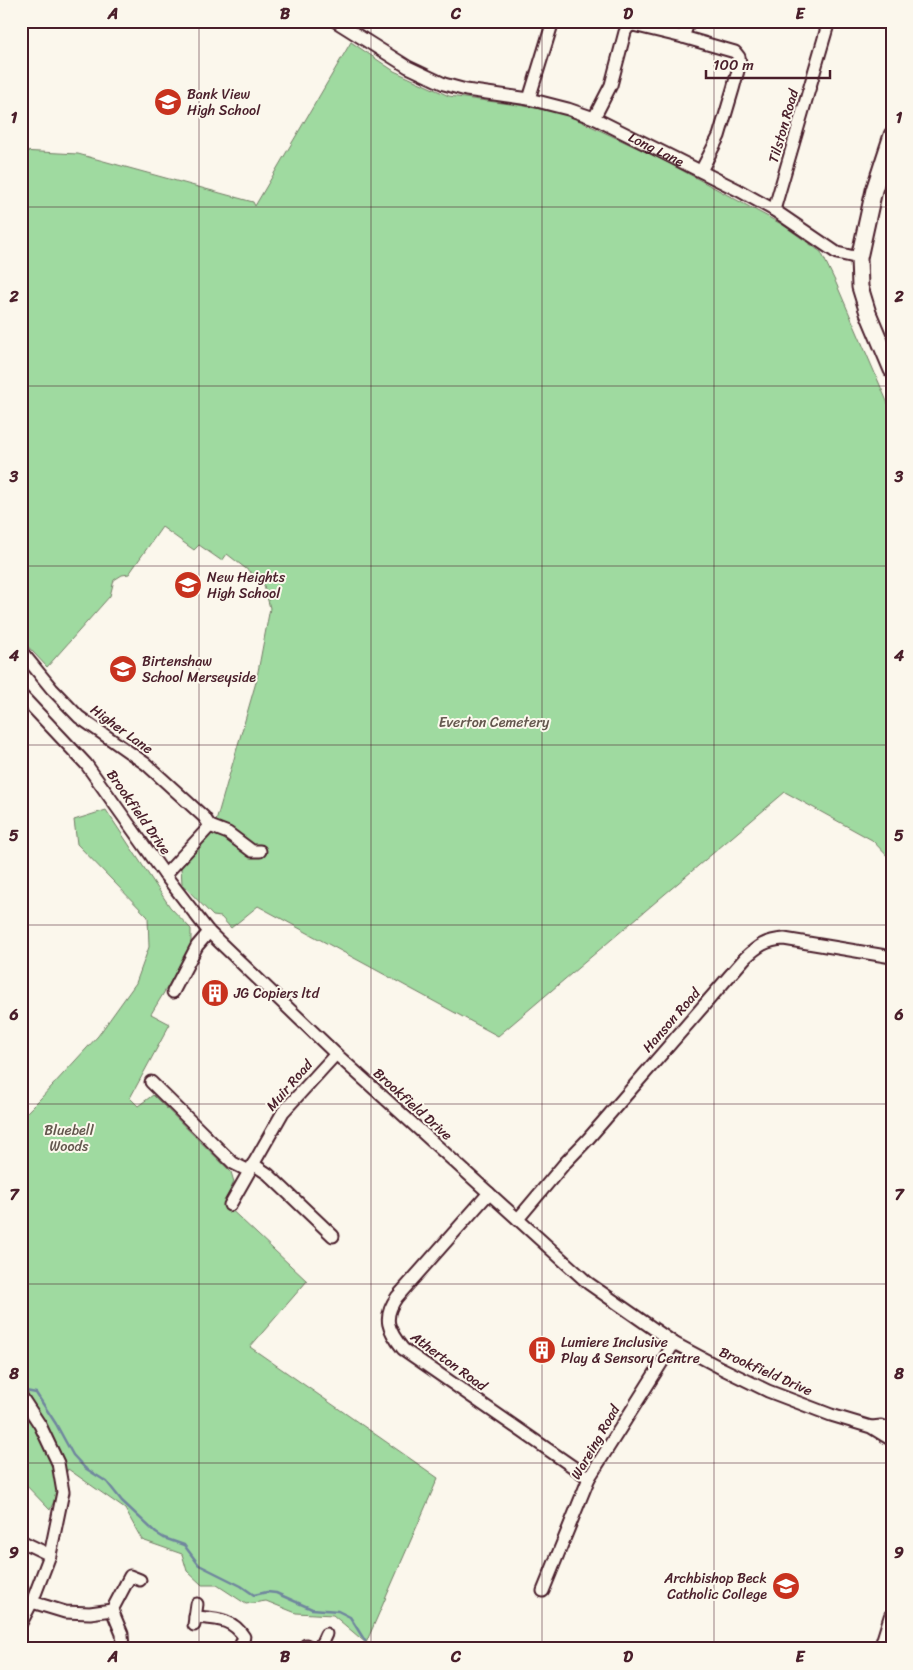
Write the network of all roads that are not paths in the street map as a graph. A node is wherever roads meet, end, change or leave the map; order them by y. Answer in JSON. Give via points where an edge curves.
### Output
{"nodes":[{"id":1,"x":335,"y":21,"type":"edge"},
{"id":2,"x":552,"y":21,"type":"edge"},
{"id":3,"x":688,"y":21,"type":"edge"},
{"id":4,"x":829,"y":21,"type":"edge"},
{"id":5,"x":683,"y":37,"type":"junction"},
{"id":6,"x":529,"y":99,"type":"junction"},
{"id":7,"x":594,"y":118,"type":"junction"},
{"id":8,"x":892,"y":135,"type":"edge"},
{"id":9,"x":701,"y":171,"type":"junction"},
{"id":10,"x":774,"y":210,"type":"junction"},
{"id":11,"x":859,"y":258,"type":"junction"},
{"id":12,"x":892,"y":370,"type":"edge"},
{"id":13,"x":21,"y":652,"type":"edge"},
{"id":14,"x":21,"y":695,"type":"edge"},
{"id":15,"x":210,"y":826,"type":"junction"},
{"id":16,"x":260,"y":851,"type":"dead end"},
{"id":17,"x":165,"y":875,"type":"junction"},
{"id":18,"x":209,"y":932,"type":"junction"},
{"id":19,"x":892,"y":957,"type":"edge"},
{"id":20,"x":173,"y":992,"type":"dead end"},
{"id":21,"x":336,"y":1054,"type":"junction"},
{"id":22,"x":151,"y":1082,"type":"dead end"},
{"id":23,"x":251,"y":1168,"type":"junction"},
{"id":24,"x":489,"y":1193,"type":"junction"},
{"id":25,"x":230,"y":1205,"type":"dead end"},
{"id":26,"x":518,"y":1218,"type":"junction"},
{"id":27,"x":333,"y":1236,"type":"dead end"},
{"id":28,"x":674,"y":1343,"type":"junction"},
{"id":29,"x":21,"y":1396,"type":"edge"},
{"id":30,"x":892,"y":1420,"type":"edge"},
{"id":31,"x":884,"y":1431,"type":"edge"},
{"id":32,"x":892,"y":1446,"type":"edge"},
{"id":33,"x":589,"y":1478,"type":"junction"},
{"id":34,"x":21,"y":1541,"type":"edge"},
{"id":35,"x":50,"y":1555,"type":"junction"},
{"id":36,"x":140,"y":1580,"type":"dead end"},
{"id":37,"x":543,"y":1591,"type":"dead end"},
{"id":38,"x":32,"y":1602,"type":"junction"},
{"id":39,"x":197,"y":1604,"type":"dead end"},
{"id":40,"x":112,"y":1610,"type":"junction"},
{"id":41,"x":892,"y":1617,"type":"edge"},
{"id":42,"x":21,"y":1623,"type":"edge"},
{"id":43,"x":326,"y":1634,"type":"dead end"},
{"id":44,"x":314,"y":1647,"type":"edge"},
{"id":45,"x":123,"y":1649,"type":"edge"},
{"id":46,"x":239,"y":1649,"type":"edge"},
{"id":47,"x":882,"y":1649,"type":"edge"}],
"edges":[{"from":1,"to":6,"type":"street","name":"Long Lane","via":[[408,67],[444,84]]},
{"from":2,"to":6,"type":"street"},
{"from":3,"to":5,"type":"street"},
{"from":4,"to":10,"type":"street","name":"Tilston Road"},
{"from":5,"to":7,"type":"street","via":[[633,25],[628,27],[611,85]]},
{"from":5,"to":9,"type":"street","via":[[734,52],[740,63],[719,136]]},
{"from":6,"to":7,"type":"street","name":"Long Lane"},
{"from":7,"to":9,"type":"street","name":"Long Lane"},
{"from":8,"to":11,"type":"main road","via":[[874,190]]},
{"from":9,"to":10,"type":"street","name":"Long Lane"},
{"from":10,"to":11,"type":"street","name":"Long Lane","via":[[837,252]]},
{"from":11,"to":12,"type":"main road","via":[[860,287]]},
{"from":13,"to":15,"type":"street","name":"Higher Lane","via":[[80,717],[146,764]]},
{"from":14,"to":17,"type":"street","name":"Brookfield Drive","via":[[86,764]]},
{"from":15,"to":16,"type":"street","name":"Higher Lane","via":[[228,832],[252,851]]},
{"from":15,"to":17,"type":"street"},
{"from":17,"to":18,"type":"street","name":"Brookfield Drive"},
{"from":18,"to":20,"type":"street","via":[[197,946]]},
{"from":18,"to":21,"type":"street","name":"Brookfield Drive"},
{"from":19,"to":26,"type":"street","name":"Hanson Road","via":[[784,939],[771,940],[757,947]]},
{"from":21,"to":23,"type":"street","name":"Muir Road","via":[[282,1112]]},
{"from":21,"to":24,"type":"street","name":"Brookfield Drive"},
{"from":22,"to":23,"type":"street","via":[[233,1163]]},
{"from":23,"to":25,"type":"street","name":"Muir Road"},
{"from":23,"to":27,"type":"street","via":[[268,1174]]},
{"from":24,"to":26,"type":"street","name":"Brookfield Drive"},
{"from":24,"to":33,"type":"street","name":"Atherton Road","via":[[390,1307],[388,1322],[392,1335],[403,1349]]},
{"from":26,"to":28,"type":"street","name":"Brookfield Drive","via":[[588,1282]]},
{"from":28,"to":31,"type":"street","name":"Brookfield Drive","via":[[768,1391]]},
{"from":28,"to":33,"type":"street","name":"Wareing Road"},
{"from":29,"to":35,"type":"street","via":[[40,1425],[58,1463],[63,1492]]},
{"from":30,"to":31,"type":"street"},
{"from":31,"to":32,"type":"street"},
{"from":33,"to":37,"type":"street","name":"Wareing Road"},
{"from":34,"to":35,"type":"street"},
{"from":35,"to":38,"type":"street"},
{"from":36,"to":40,"type":"street","via":[[130,1576]]},
{"from":38,"to":40,"type":"street","via":[[65,1612]]},
{"from":38,"to":42,"type":"street"},
{"from":39,"to":46,"type":"street","via":[[194,1621],[224,1620],[238,1628],[244,1637]]},
{"from":40,"to":45,"type":"street","via":[[122,1634]]},
{"from":41,"to":47,"type":"main road"},
{"from":43,"to":44,"type":"street"}]}
